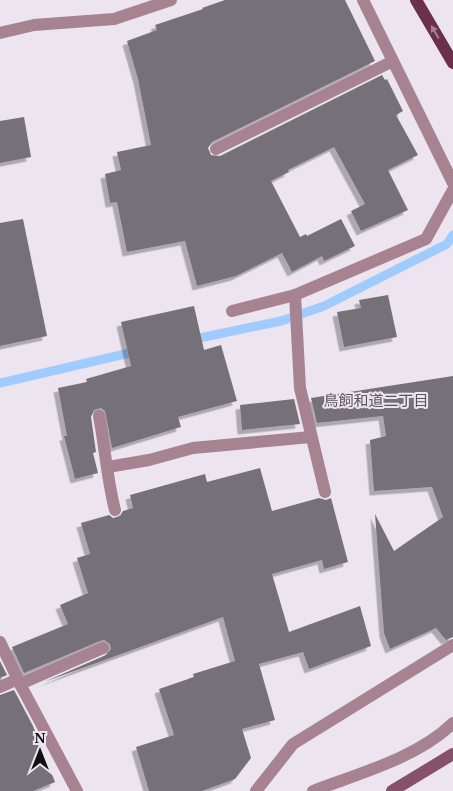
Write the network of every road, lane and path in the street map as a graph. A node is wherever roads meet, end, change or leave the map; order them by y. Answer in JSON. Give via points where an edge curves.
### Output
{"nodes":[{"id":1,"x":171,"y":0,"type":"edge"},
{"id":2,"x":363,"y":0,"type":"edge"},
{"id":3,"x":416,"y":0,"type":"edge"},
{"id":4,"x":0,"y":33,"type":"edge"},
{"id":5,"x":393,"y":62,"type":"junction"},
{"id":6,"x":453,"y":64,"type":"edge"},
{"id":7,"x":216,"y":149,"type":"dead end"},
{"id":8,"x":453,"y":183,"type":"edge"},
{"id":9,"x":453,"y":190,"type":"edge"},
{"id":10,"x":295,"y":294,"type":"junction"},
{"id":11,"x":232,"y":310,"type":"dead end"},
{"id":12,"x":99,"y":416,"type":"dead end"},
{"id":13,"x":311,"y":437,"type":"junction"},
{"id":14,"x":108,"y":468,"type":"junction"},
{"id":15,"x":325,"y":492,"type":"dead end"},
{"id":16,"x":115,"y":510,"type":"dead end"},
{"id":17,"x":0,"y":642,"type":"edge"},
{"id":18,"x":453,"y":645,"type":"edge"},
{"id":19,"x":103,"y":648,"type":"dead end"},
{"id":20,"x":19,"y":682,"type":"junction"},
{"id":21,"x":0,"y":687,"type":"edge"},
{"id":22,"x":453,"y":723,"type":"edge"},
{"id":23,"x":453,"y":754,"type":"edge"},
{"id":24,"x":77,"y":791,"type":"edge"},
{"id":25,"x":256,"y":791,"type":"edge"},
{"id":26,"x":313,"y":791,"type":"edge"},
{"id":27,"x":392,"y":791,"type":"edge"}],
"edges":[{"from":1,"to":4,"type":"street","via":[[114,19],[34,25]]},
{"from":2,"to":5,"type":"street"},
{"from":6,"to":3,"type":"main road","one_way":true},
{"from":5,"to":7,"type":"street"},
{"from":5,"to":8,"type":"street"},
{"from":9,"to":10,"type":"street","via":[[426,239]]},
{"from":10,"to":11,"type":"street"},
{"from":10,"to":13,"type":"street","via":[[300,388]]},
{"from":12,"to":14,"type":"street"},
{"from":13,"to":14,"type":"street","via":[[193,448]]},
{"from":13,"to":15,"type":"street"},
{"from":14,"to":16,"type":"street"},
{"from":17,"to":20,"type":"street"},
{"from":18,"to":25,"type":"street","via":[[294,744]]},
{"from":19,"to":20,"type":"street"},
{"from":20,"to":21,"type":"street"},
{"from":20,"to":24,"type":"street"},
{"from":22,"to":26,"type":"street","via":[[416,750]]},
{"from":23,"to":27,"type":"main road"}]}
